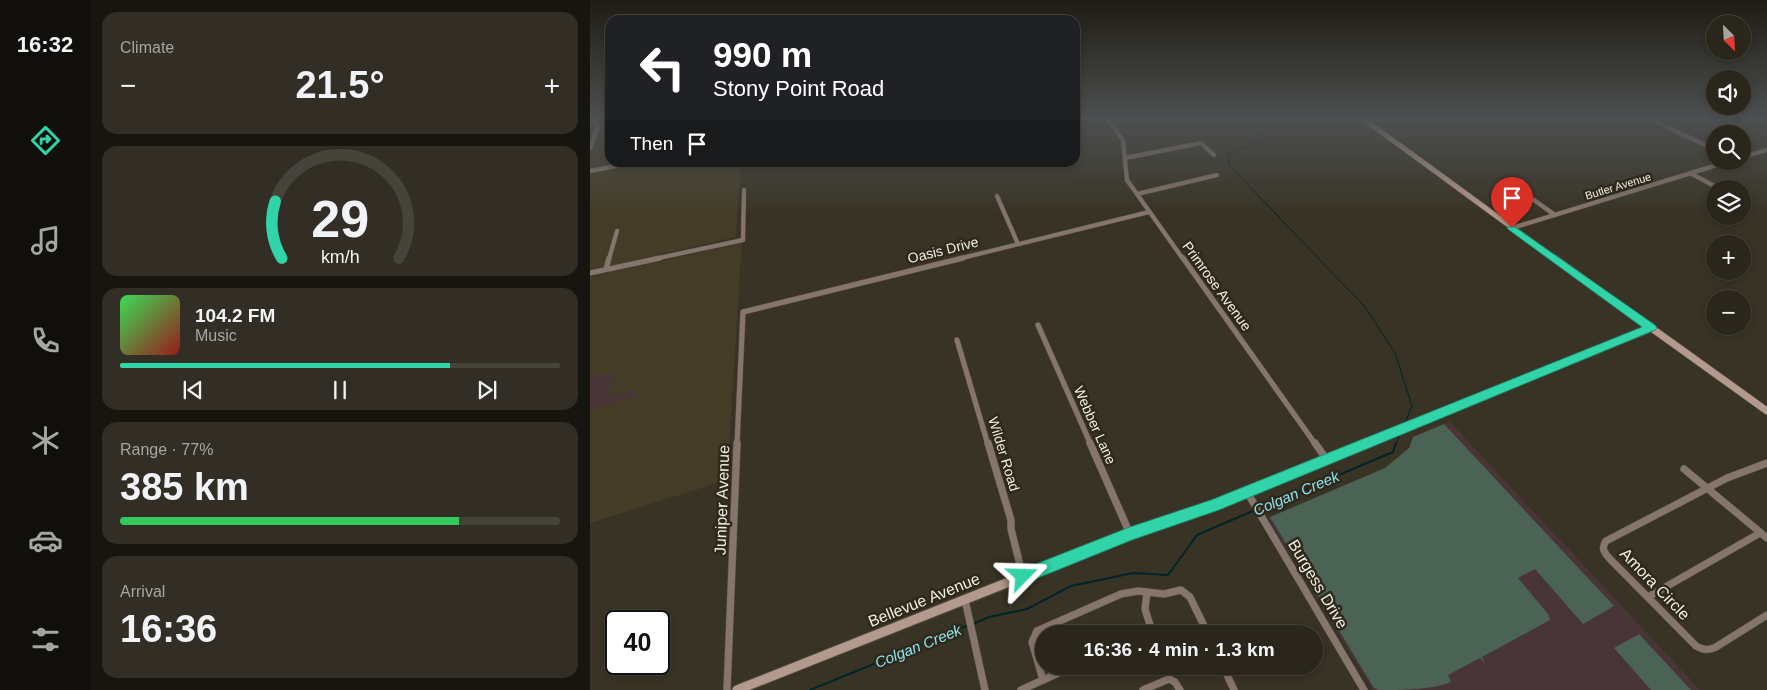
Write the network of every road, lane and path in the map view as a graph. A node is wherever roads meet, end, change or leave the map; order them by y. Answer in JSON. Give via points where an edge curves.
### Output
{"nodes":[{"id":1,"x":1125,"y":151,"type":"edge"},
{"id":2,"x":1159,"y":151,"type":"edge"},
{"id":3,"x":1210,"y":151,"type":"edge"},
{"id":4,"x":1407,"y":151,"type":"edge"},
{"id":5,"x":1214,"y":155,"type":"dead end"},
{"id":6,"x":1125,"y":158,"type":"junction"},
{"id":7,"x":610,"y":167,"type":"edge"},
{"id":8,"x":1706,"y":168,"type":"edge"},
{"id":9,"x":590,"y":171,"type":"edge"},
{"id":10,"x":1690,"y":173,"type":"junction"},
{"id":11,"x":1217,"y":176,"type":"dead end"},
{"id":12,"x":1706,"y":182,"type":"edge"},
{"id":13,"x":744,"y":190,"type":"dead end"},
{"id":14,"x":1524,"y":193,"type":"dead end"},
{"id":15,"x":1137,"y":194,"type":"junction"},
{"id":16,"x":997,"y":196,"type":"dead end"},
{"id":17,"x":1149,"y":212,"type":"junction"},
{"id":18,"x":1555,"y":215,"type":"junction"},
{"id":19,"x":1512,"y":228,"type":"junction"},
{"id":20,"x":616,"y":231,"type":"dead end"},
{"id":21,"x":1018,"y":244,"type":"junction"},
{"id":22,"x":606,"y":269,"type":"junction"},
{"id":23,"x":590,"y":273,"type":"edge"},
{"id":24,"x":743,"y":312,"type":"joint"},
{"id":25,"x":1038,"y":325,"type":"dead end"},
{"id":26,"x":1651,"y":328,"type":"junction"},
{"id":27,"x":957,"y":340,"type":"dead end"},
{"id":28,"x":1767,"y":411,"type":"edge"},
{"id":29,"x":1328,"y":460,"type":"junction"},
{"id":30,"x":1767,"y":463,"type":"edge"},
{"id":31,"x":1684,"y":469,"type":"dead end"},
{"id":32,"x":1708,"y":488,"type":"junction"},
{"id":33,"x":1247,"y":492,"type":"junction"},
{"id":34,"x":1760,"y":533,"type":"junction"},
{"id":35,"x":1130,"y":534,"type":"junction"},
{"id":36,"x":1767,"y":538,"type":"edge"},
{"id":37,"x":1023,"y":576,"type":"junction"},
{"id":38,"x":1147,"y":592,"type":"junction"},
{"id":39,"x":1648,"y":597,"type":"junction"},
{"id":40,"x":965,"y":600,"type":"junction"},
{"id":41,"x":1767,"y":615,"type":"edge"},
{"id":42,"x":1150,"y":625,"type":"edge"},
{"id":43,"x":1204,"y":625,"type":"edge"},
{"id":44,"x":1054,"y":675,"type":"edge"},
{"id":45,"x":1227,"y":675,"type":"edge"},
{"id":46,"x":1043,"y":680,"type":"junction"},
{"id":47,"x":727,"y":690,"type":"edge"},
{"id":48,"x":737,"y":690,"type":"edge"},
{"id":49,"x":985,"y":690,"type":"edge"},
{"id":50,"x":1021,"y":690,"type":"edge"},
{"id":51,"x":1143,"y":690,"type":"edge"},
{"id":52,"x":1180,"y":690,"type":"edge"},
{"id":53,"x":1234,"y":690,"type":"edge"},
{"id":54,"x":1364,"y":690,"type":"edge"}],
"edges":[{"from":1,"to":6,"type":"street","name":"Primrose Avenue"},
{"from":2,"to":6,"type":"street"},
{"from":3,"to":5,"type":"street"},
{"from":4,"to":19,"type":"street"},
{"from":6,"to":15,"type":"street","name":"Primrose Avenue","via":[[1127,180]]},
{"from":7,"to":9,"type":"street"},
{"from":8,"to":10,"type":"street","name":"Butler Avenue"},
{"from":10,"to":12,"type":"street"},
{"from":10,"to":18,"type":"street","name":"Butler Avenue"},
{"from":11,"to":15,"type":"street"},
{"from":13,"to":22,"type":"street","via":[[743,240]]},
{"from":14,"to":18,"type":"street"},
{"from":15,"to":17,"type":"street","name":"Primrose Avenue"},
{"from":16,"to":21,"type":"street"},
{"from":17,"to":21,"type":"street","name":"Oasis Drive"},
{"from":17,"to":29,"type":"street","name":"Primrose Avenue"},
{"from":18,"to":19,"type":"street","name":"Butler Avenue"},
{"from":19,"to":26,"type":"street"},
{"from":20,"to":22,"type":"street"},
{"from":21,"to":24,"type":"street","name":"Oasis Drive"},
{"from":22,"to":23,"type":"street"},
{"from":24,"to":47,"type":"street","name":"Juniper Avenue"},
{"from":25,"to":35,"type":"street","name":"Webber Lane"},
{"from":26,"to":28,"type":"street"},
{"from":26,"to":29,"type":"street","name":"Bellevue Avenue"},
{"from":27,"to":37,"type":"street","name":"Wilder Road","via":[[1011,520]]},
{"from":29,"to":33,"type":"street","name":"Bellevue Avenue"},
{"from":30,"to":32,"type":"street"},
{"from":31,"to":32,"type":"street"},
{"from":32,"to":34,"type":"street"},
{"from":32,"to":39,"type":"street","name":"Amora Circle","via":[[1603,545],[1609,558]]},
{"from":33,"to":35,"type":"street","name":"Bellevue Avenue"},
{"from":33,"to":54,"type":"street","name":"Burgess Drive"},
{"from":34,"to":36,"type":"street"},
{"from":34,"to":39,"type":"street"},
{"from":35,"to":37,"type":"street","name":"Bellevue Avenue"},
{"from":37,"to":40,"type":"street","name":"Bellevue Avenue"},
{"from":38,"to":42,"type":"street"},
{"from":38,"to":43,"type":"street","via":[[1185,592]]},
{"from":38,"to":46,"type":"street","via":[[1121,594],[1037,632],[1032,642]]},
{"from":39,"to":41,"type":"street","name":"Amora Circle","via":[[1702,650],[1716,647]]},
{"from":40,"to":48,"type":"street","name":"Bellevue Avenue"},
{"from":40,"to":49,"type":"street"},
{"from":44,"to":46,"type":"street"},
{"from":45,"to":53,"type":"street"},
{"from":46,"to":50,"type":"street"},
{"from":51,"to":52,"type":"street","via":[[1169,679],[1176,682]]}]}
